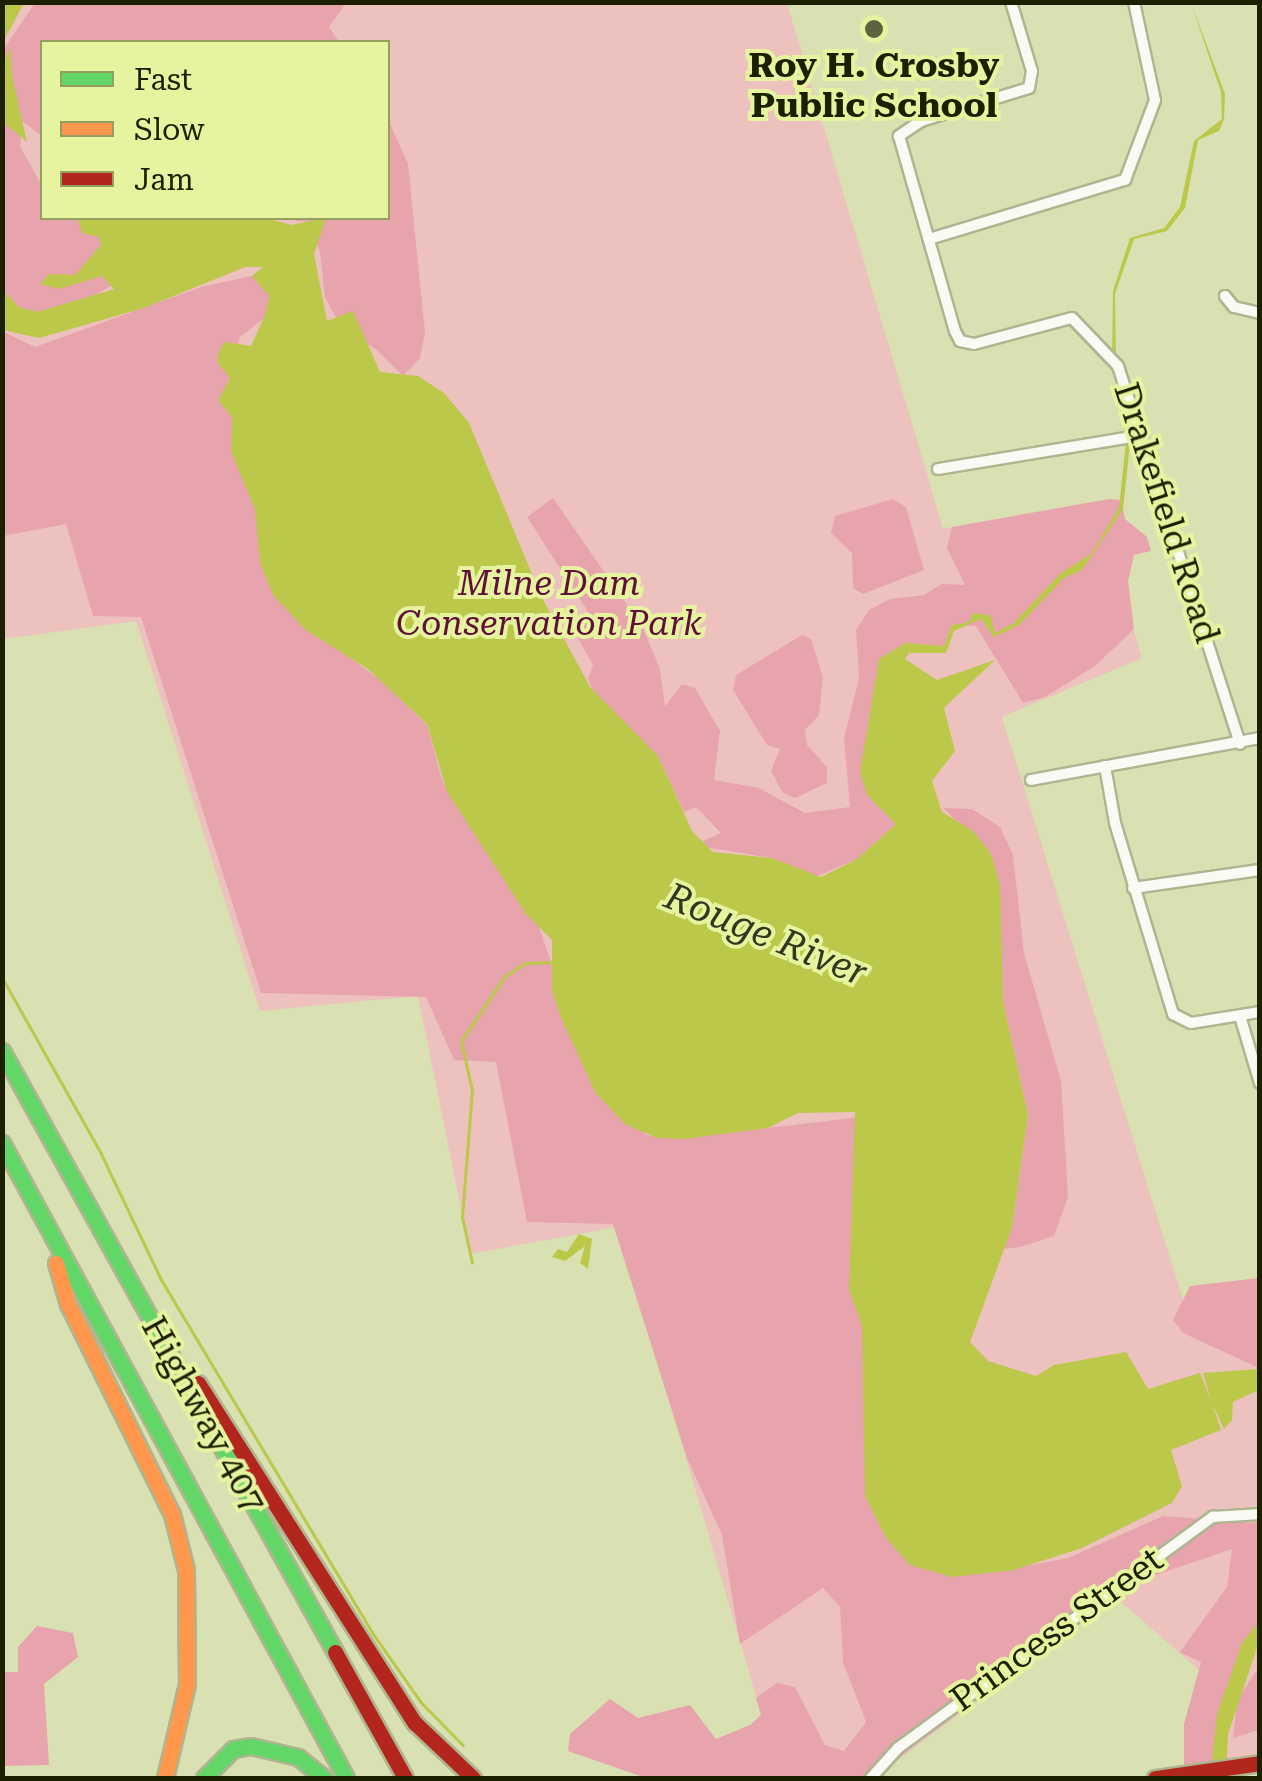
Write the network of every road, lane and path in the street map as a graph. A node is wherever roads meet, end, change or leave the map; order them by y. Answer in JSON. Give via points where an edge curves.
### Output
{"nodes":[{"id":1,"x":1011,"y":2,"type":"edge"},
{"id":2,"x":1134,"y":2,"type":"edge"},
{"id":3,"x":928,"y":239,"type":"junction"},
{"id":4,"x":1225,"y":296,"type":"dead end"},
{"id":5,"x":1260,"y":313,"type":"edge"},
{"id":6,"x":1142,"y":435,"type":"junction"},
{"id":7,"x":938,"y":469,"type":"dead end"},
{"id":8,"x":1260,"y":738,"type":"edge"},
{"id":9,"x":1240,"y":744,"type":"junction"},
{"id":10,"x":1105,"y":766,"type":"junction"},
{"id":11,"x":1031,"y":780,"type":"dead end"},
{"id":12,"x":1260,"y":870,"type":"edge"},
{"id":13,"x":1133,"y":888,"type":"junction"},
{"id":14,"x":1260,"y":1012,"type":"edge"},
{"id":15,"x":1240,"y":1016,"type":"junction"},
{"id":16,"x":2,"y":1051,"type":"edge"},
{"id":17,"x":1260,"y":1083,"type":"edge"},
{"id":18,"x":2,"y":1142,"type":"edge"},
{"id":19,"x":49,"y":1238,"type":"junction"},
{"id":20,"x":125,"y":1273,"type":"junction"},
{"id":21,"x":1260,"y":1514,"type":"edge"},
{"id":22,"x":1260,"y":1763,"type":"edge"},
{"id":23,"x":1166,"y":1777,"type":"edge"},
{"id":24,"x":165,"y":1778,"type":"edge"},
{"id":25,"x":204,"y":1778,"type":"edge"},
{"id":26,"x":324,"y":1778,"type":"edge"},
{"id":27,"x":346,"y":1778,"type":"edge"},
{"id":28,"x":404,"y":1778,"type":"edge"},
{"id":29,"x":473,"y":1778,"type":"edge"},
{"id":30,"x":870,"y":1778,"type":"edge"}],
"edges":[{"from":1,"to":3,"type":"street","name":"Drakefield Road","via":[[1032,71],[1029,88],[921,121],[899,136]]},
{"from":2,"to":3,"type":"street","via":[[1156,100],[1125,180]]},
{"from":3,"to":6,"type":"street","name":"Drakefield Road","via":[[960,341],[982,343],[1078,320],[1124,375]]},
{"from":4,"to":5,"type":"street","via":[[1234,307]]},
{"from":6,"to":7,"type":"street"},
{"from":6,"to":9,"type":"street","name":"Drakefield Road"},
{"from":8,"to":9,"type":"street"},
{"from":9,"to":10,"type":"street"},
{"from":10,"to":11,"type":"street"},
{"from":10,"to":13,"type":"street"},
{"from":12,"to":13,"type":"street"},
{"from":13,"to":15,"type":"street","via":[[1173,1014],[1191,1023]]},
{"from":14,"to":15,"type":"street"},
{"from":15,"to":17,"type":"street"},
{"from":16,"to":20,"type":"main road","name":"Highway 407"},
{"from":18,"to":19,"type":"main road","name":"Highway 407"},
{"from":19,"to":24,"type":"main road","via":[[68,1304],[172,1514],[186,1570],[188,1684]]},
{"from":19,"to":27,"type":"main road","name":"Highway 407"},
{"from":20,"to":28,"type":"main road","name":"Highway 407"},
{"from":20,"to":29,"type":"main road","via":[[415,1724]]},
{"from":21,"to":30,"type":"street","name":"Princess Street","via":[[1212,1517],[928,1725]]},
{"from":22,"to":23,"type":"main road"},
{"from":25,"to":26,"type":"main road","via":[[232,1749],[251,1746],[298,1756]]}]}
